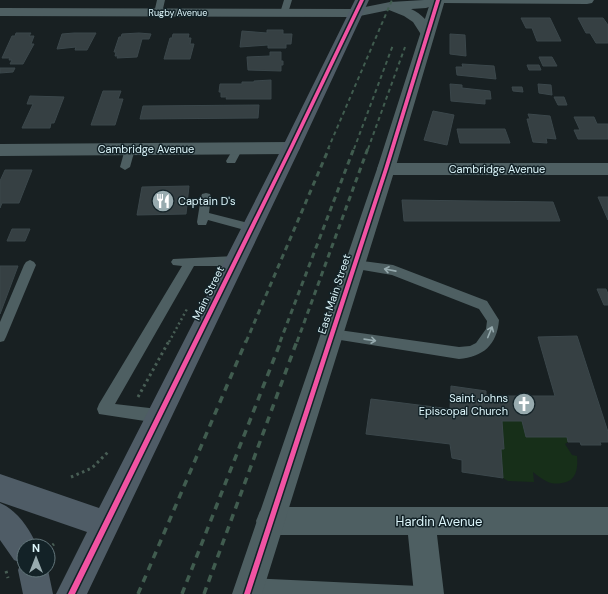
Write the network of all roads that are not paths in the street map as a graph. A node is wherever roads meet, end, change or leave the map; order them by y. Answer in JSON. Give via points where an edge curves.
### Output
{"nodes":[{"id":1,"x":13,"y":0,"type":"edge"},
{"id":2,"x":437,"y":0,"type":"edge"},
{"id":3,"x":445,"y":0,"type":"edge"},
{"id":4,"x":535,"y":0,"type":"edge"},
{"id":5,"x":587,"y":0,"type":"edge"},
{"id":6,"x":395,"y":3,"type":"edge"},
{"id":7,"x":160,"y":6,"type":"edge"},
{"id":8,"x":286,"y":7,"type":"edge"},
{"id":9,"x":358,"y":7,"type":"edge"},
{"id":10,"x":2,"y":15,"type":"edge"},
{"id":11,"x":427,"y":33,"type":"junction"},
{"id":12,"x":291,"y":148,"type":"junction"},
{"id":13,"x":130,"y":149,"type":"junction"},
{"id":14,"x":0,"y":150,"type":"edge"},
{"id":15,"x":125,"y":167,"type":"dead end"},
{"id":16,"x":386,"y":170,"type":"junction"},
{"id":17,"x":608,"y":170,"type":"edge"},
{"id":18,"x":206,"y":197,"type":"dead end"},
{"id":19,"x":252,"y":228,"type":"junction"},
{"id":20,"x":235,"y":261,"type":"junction"},
{"id":21,"x":30,"y":264,"type":"dead end"},
{"id":22,"x":355,"y":265,"type":"junction"},
{"id":23,"x":332,"y":334,"type":"junction"},
{"id":24,"x":0,"y":337,"type":"edge"},
{"id":25,"x":158,"y":416,"type":"junction"},
{"id":26,"x":0,"y":488,"type":"edge"},
{"id":27,"x":0,"y":517,"type":"edge"},
{"id":28,"x":270,"y":521,"type":"junction"},
{"id":29,"x":421,"y":521,"type":"junction"},
{"id":30,"x":608,"y":521,"type":"edge"},
{"id":31,"x":105,"y":524,"type":"junction"},
{"id":32,"x":16,"y":538,"type":"edge"},
{"id":33,"x":35,"y":578,"type":"edge"},
{"id":34,"x":248,"y":590,"type":"edge"},
{"id":35,"x":38,"y":594,"type":"edge"},
{"id":36,"x":71,"y":594,"type":"edge"},
{"id":37,"x":419,"y":594,"type":"edge"},
{"id":38,"x":429,"y":594,"type":"edge"}],
"edges":[{"from":1,"to":10,"type":"street"},
{"from":2,"to":6,"type":"street","name":"Rugby Avenue","via":[[426,4]]},
{"from":2,"to":11,"type":"street","name":"East Main Street"},
{"from":3,"to":4,"type":"street"},
{"from":4,"to":5,"type":"street"},
{"from":6,"to":9,"type":"street","name":"Rugby Avenue"},
{"from":6,"to":11,"type":"street","via":[[417,17]]},
{"from":7,"to":8,"type":"street","name":"Rugby Avenue"},
{"from":7,"to":10,"type":"street","name":"Rugby Avenue"},
{"from":8,"to":9,"type":"street","name":"Rugby Avenue"},
{"from":9,"to":12,"type":"main road","name":"Main Street"},
{"from":11,"to":16,"type":"street","name":"East Main Street"},
{"from":12,"to":13,"type":"street","name":"Cambridge Avenue","via":[[235,155]]},
{"from":12,"to":19,"type":"main road","name":"Main Street"},
{"from":13,"to":14,"type":"street","name":"Cambridge Avenue"},
{"from":13,"to":15,"type":"lane"},
{"from":16,"to":17,"type":"street","name":"Cambridge Avenue"},
{"from":16,"to":22,"type":"street","name":"East Main Street"},
{"from":18,"to":19,"type":"lane","via":[[203,218]]},
{"from":19,"to":20,"type":"main road","name":"Main Street"},
{"from":20,"to":25,"type":"main road","name":"Main Street"},
{"from":20,"to":25,"type":"lane","via":[[184,262],[104,409]]},
{"from":21,"to":24,"type":"lane"},
{"from":22,"to":23,"type":"street","name":"East Main Street"},
{"from":23,"to":22,"type":"lane","one_way":true,"via":[[460,353],[471,352],[481,346],[492,330],[493,320],[483,305],[394,270]]},
{"from":23,"to":28,"type":"street","name":"East Main Street"},
{"from":25,"to":31,"type":"main road","name":"Main Street"},
{"from":26,"to":31,"type":"main road"},
{"from":27,"to":32,"type":"main road"},
{"from":28,"to":29,"type":"street","name":"Hardin Avenue"},
{"from":28,"to":34,"type":"street","name":"East Main Street"},
{"from":29,"to":30,"type":"street","name":"Hardin Avenue"},
{"from":29,"to":38,"type":"street"},
{"from":31,"to":36,"type":"main road","name":"Main Street"},
{"from":33,"to":35,"type":"main road"},
{"from":34,"to":37,"type":"lane"}]}
